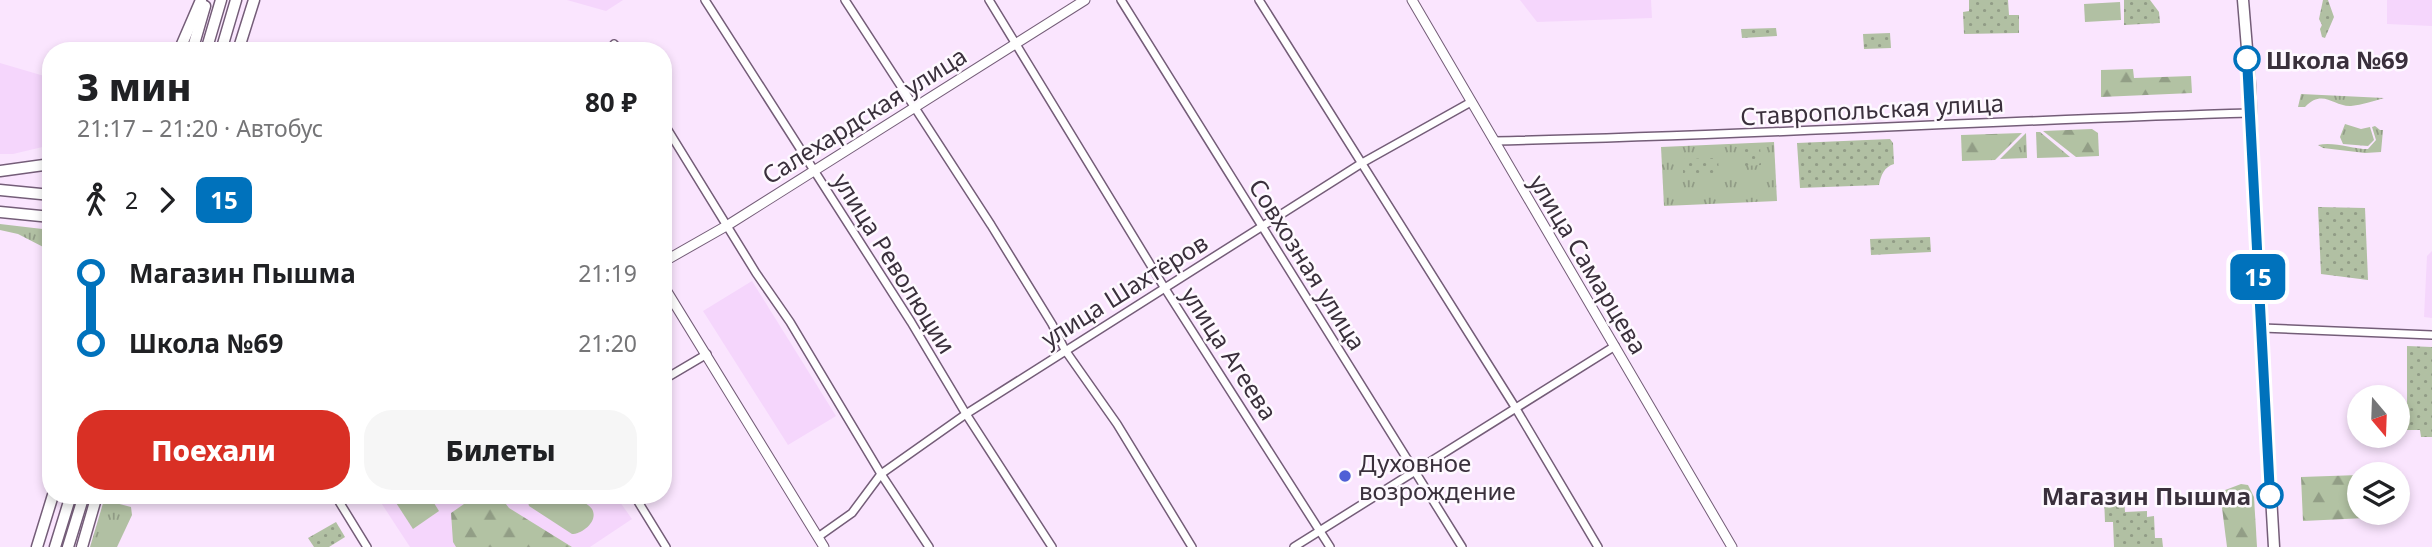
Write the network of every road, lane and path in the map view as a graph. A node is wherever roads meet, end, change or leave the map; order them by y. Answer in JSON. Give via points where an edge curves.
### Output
{"nodes":[{"id":1,"x":204,"y":0,"type":"edge"},
{"id":2,"x":221,"y":0,"type":"edge"},
{"id":3,"x":236,"y":0,"type":"edge"},
{"id":4,"x":254,"y":0,"type":"edge"},
{"id":5,"x":705,"y":0,"type":"edge"},
{"id":6,"x":845,"y":0,"type":"edge"},
{"id":7,"x":989,"y":0,"type":"edge"},
{"id":8,"x":1085,"y":0,"type":"edge"},
{"id":9,"x":1121,"y":0,"type":"edge"},
{"id":10,"x":1259,"y":0,"type":"edge"},
{"id":11,"x":1412,"y":0,"type":"edge"},
{"id":12,"x":2243,"y":0,"type":"edge"},
{"id":13,"x":183,"y":42,"type":"edge"},
{"id":14,"x":194,"y":42,"type":"edge"},
{"id":15,"x":209,"y":42,"type":"edge"},
{"id":16,"x":223,"y":42,"type":"edge"},
{"id":17,"x":241,"y":42,"type":"edge"},
{"id":18,"x":1015,"y":43,"type":"junction"},
{"id":19,"x":1471,"y":102,"type":"junction"},
{"id":20,"x":914,"y":107,"type":"junction"},
{"id":21,"x":2251,"y":113,"type":"junction"},
{"id":22,"x":672,"y":136,"type":"edge"},
{"id":23,"x":1494,"y":141,"type":"junction"},
{"id":24,"x":1362,"y":163,"type":"junction"},
{"id":25,"x":42,"y":165,"type":"edge"},
{"id":26,"x":813,"y":169,"type":"junction"},
{"id":27,"x":0,"y":171,"type":"edge"},
{"id":28,"x":0,"y":190,"type":"edge"},
{"id":29,"x":42,"y":194,"type":"edge"},
{"id":30,"x":0,"y":212,"type":"edge"},
{"id":31,"x":42,"y":216,"type":"edge"},
{"id":32,"x":728,"y":225,"type":"junction"},
{"id":33,"x":1261,"y":226,"type":"junction"},
{"id":34,"x":672,"y":257,"type":"edge"},
{"id":35,"x":1164,"y":287,"type":"junction"},
{"id":36,"x":672,"y":299,"type":"edge"},
{"id":37,"x":2262,"y":328,"type":"junction"},
{"id":38,"x":2432,"y":335,"type":"edge"},
{"id":39,"x":1615,"y":346,"type":"junction"},
{"id":40,"x":1065,"y":350,"type":"junction"},
{"id":41,"x":707,"y":354,"type":"junction"},
{"id":42,"x":672,"y":375,"type":"edge"},
{"id":43,"x":1515,"y":407,"type":"junction"},
{"id":44,"x":965,"y":414,"type":"junction"},
{"id":45,"x":1415,"y":470,"type":"junction"},
{"id":46,"x":881,"y":474,"type":"junction"},
{"id":47,"x":50,"y":504,"type":"edge"},
{"id":48,"x":68,"y":504,"type":"edge"},
{"id":49,"x":81,"y":504,"type":"edge"},
{"id":50,"x":94,"y":504,"type":"edge"},
{"id":51,"x":341,"y":504,"type":"edge"},
{"id":52,"x":640,"y":504,"type":"edge"},
{"id":53,"x":1320,"y":530,"type":"junction"},
{"id":54,"x":818,"y":537,"type":"junction"},
{"id":55,"x":37,"y":547,"type":"edge"},
{"id":56,"x":55,"y":547,"type":"edge"},
{"id":57,"x":68,"y":547,"type":"edge"},
{"id":58,"x":82,"y":547,"type":"edge"},
{"id":59,"x":367,"y":547,"type":"edge"},
{"id":60,"x":666,"y":547,"type":"edge"},
{"id":61,"x":824,"y":547,"type":"edge"},
{"id":62,"x":929,"y":547,"type":"edge"},
{"id":63,"x":1052,"y":547,"type":"edge"},
{"id":64,"x":1192,"y":547,"type":"edge"},
{"id":65,"x":1294,"y":547,"type":"edge"},
{"id":66,"x":1330,"y":547,"type":"edge"},
{"id":67,"x":1462,"y":547,"type":"edge"},
{"id":68,"x":1598,"y":547,"type":"edge"},
{"id":69,"x":1732,"y":547,"type":"edge"},
{"id":70,"x":2274,"y":547,"type":"edge"}],
"edges":[{"from":1,"to":13,"type":"main road"},
{"from":1,"to":14,"type":"main road"},
{"from":2,"to":15,"type":"main road"},
{"from":3,"to":16,"type":"main road"},
{"from":4,"to":17,"type":"main road"},
{"from":5,"to":26,"type":"street","name":"улица Революции"},
{"from":6,"to":20,"type":"street"},
{"from":7,"to":18,"type":"street","name":"улица Агеева"},
{"from":8,"to":18,"type":"street","name":"Салехардская улица"},
{"from":9,"to":33,"type":"street","name":"Совхозная улица"},
{"from":10,"to":24,"type":"street"},
{"from":11,"to":19,"type":"street","name":"улица Самарцева"},
{"from":12,"to":21,"type":"main road"},
{"from":18,"to":20,"type":"street","name":"Салехардская улица"},
{"from":18,"to":35,"type":"street","name":"улица Агеева"},
{"from":19,"to":23,"type":"street","name":"улица Самарцева"},
{"from":19,"to":24,"type":"street","name":"улица Шахтёров"},
{"from":20,"to":26,"type":"street","name":"Салехардская улица"},
{"from":20,"to":40,"type":"street"},
{"from":21,"to":23,"type":"street","name":"Ставропольская улица"},
{"from":21,"to":37,"type":"main road"},
{"from":22,"to":32,"type":"street"},
{"from":23,"to":39,"type":"street","name":"улица Самарцева"},
{"from":24,"to":33,"type":"street","name":"улица Шахтёров"},
{"from":24,"to":43,"type":"street"},
{"from":25,"to":27,"type":"main road"},
{"from":26,"to":32,"type":"street","name":"Салехардская улица"},
{"from":26,"to":44,"type":"street","name":"улица Революции"},
{"from":28,"to":29,"type":"main road"},
{"from":30,"to":31,"type":"main road"},
{"from":32,"to":34,"type":"street","name":"Салехардская улица"},
{"from":32,"to":46,"type":"street"},
{"from":33,"to":35,"type":"street","name":"улица Шахтёров"},
{"from":33,"to":45,"type":"street","name":"Совхозная улица"},
{"from":35,"to":40,"type":"street","name":"улица Шахтёров"},
{"from":35,"to":53,"type":"street","name":"улица Агеева"},
{"from":36,"to":41,"type":"street"},
{"from":37,"to":38,"type":"street"},
{"from":37,"to":70,"type":"main road"},
{"from":39,"to":43,"type":"street"},
{"from":39,"to":69,"type":"street","name":"улица Самарцева"},
{"from":40,"to":44,"type":"street","name":"улица Шахтёров"},
{"from":40,"to":64,"type":"street","via":[[1117,424]]},
{"from":41,"to":42,"type":"street"},
{"from":41,"to":54,"type":"street"},
{"from":43,"to":45,"type":"street"},
{"from":43,"to":68,"type":"street"},
{"from":44,"to":46,"type":"street","name":"улица Шахтёров"},
{"from":44,"to":63,"type":"street","name":"улица Революции"},
{"from":45,"to":53,"type":"street"},
{"from":45,"to":67,"type":"street","name":"Совхозная улица"},
{"from":46,"to":54,"type":"street","name":"улица Шахтёров","via":[[852,513]]},
{"from":46,"to":62,"type":"street"},
{"from":47,"to":55,"type":"main road"},
{"from":48,"to":56,"type":"main road"},
{"from":49,"to":57,"type":"main road"},
{"from":50,"to":58,"type":"main road"},
{"from":51,"to":59,"type":"street"},
{"from":52,"to":60,"type":"street"},
{"from":53,"to":65,"type":"street"},
{"from":53,"to":66,"type":"street","name":"улица Агеева"},
{"from":54,"to":61,"type":"street"}]}
